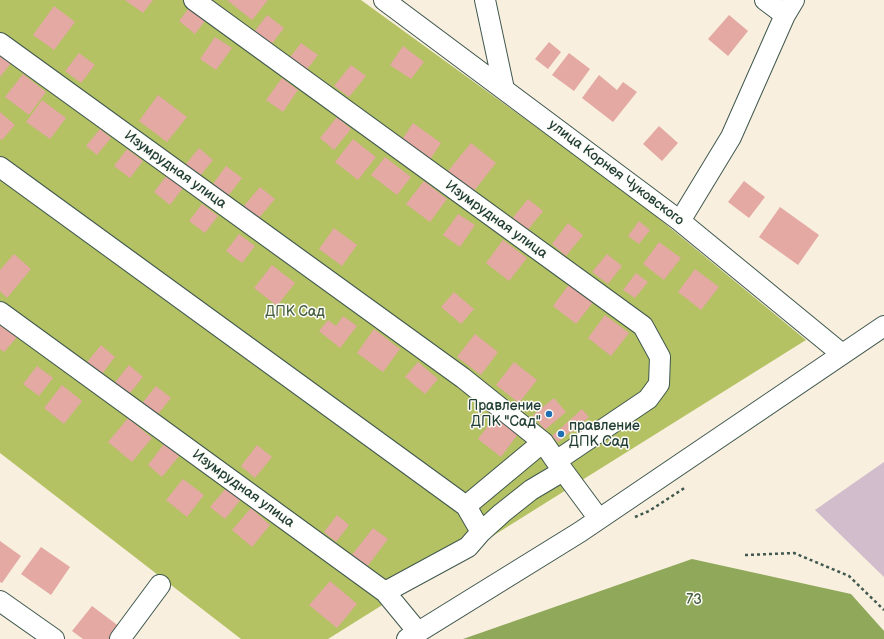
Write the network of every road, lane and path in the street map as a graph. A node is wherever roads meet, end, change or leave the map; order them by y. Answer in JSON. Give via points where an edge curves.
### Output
{"nodes":[{"id":1,"x":194,"y":0,"type":"edge"},
{"id":2,"x":384,"y":0,"type":"edge"},
{"id":3,"x":486,"y":0,"type":"edge"},
{"id":4,"x":765,"y":0,"type":"edge"},
{"id":5,"x":790,"y":8,"type":"edge"},
{"id":6,"x":0,"y":43,"type":"edge"},
{"id":7,"x":504,"y":89,"type":"junction"},
{"id":8,"x":0,"y":167,"type":"edge"},
{"id":9,"x":680,"y":221,"type":"junction"},
{"id":10,"x":0,"y":312,"type":"edge"},
{"id":11,"x":884,"y":326,"type":"edge"},
{"id":12,"x":842,"y":354,"type":"junction"},
{"id":13,"x":544,"y":442,"type":"junction"},
{"id":14,"x":559,"y":466,"type":"junction"},
{"id":15,"x":466,"y":506,"type":"junction"},
{"id":16,"x":599,"y":519,"type":"junction"},
{"id":17,"x":481,"y":532,"type":"junction"},
{"id":18,"x":745,"y":555,"type":"dead end"},
{"id":19,"x":160,"y":585,"type":"dead end"},
{"id":20,"x":385,"y":592,"type":"junction"},
{"id":21,"x":0,"y":601,"type":"edge"},
{"id":22,"x":884,"y":610,"type":"edge"},
{"id":23,"x":412,"y":636,"type":"edge"},
{"id":24,"x":54,"y":639,"type":"edge"},
{"id":25,"x":120,"y":639,"type":"edge"}],
"edges":[{"from":1,"to":14,"type":"street","name":"Изумрудная улица","via":[[643,326],[660,357],[659,384],[648,399]]},
{"from":2,"to":7,"type":"street","name":"улица Корнея Чуковского"},
{"from":3,"to":7,"type":"street"},
{"from":4,"to":5,"type":"street"},
{"from":5,"to":9,"type":"street","via":[[731,137]]},
{"from":6,"to":13,"type":"street","name":"Изумрудная улица","via":[[463,378]]},
{"from":7,"to":9,"type":"street","name":"улица Корнея Чуковского"},
{"from":8,"to":15,"type":"street"},
{"from":9,"to":12,"type":"street","name":"улица Корнея Чуковского"},
{"from":10,"to":20,"type":"street","name":"Изумрудная улица"},
{"from":11,"to":12,"type":"street"},
{"from":12,"to":16,"type":"street"},
{"from":13,"to":14,"type":"street","name":"Изумрудная улица"},
{"from":13,"to":15,"type":"street"},
{"from":14,"to":16,"type":"street","name":"Изумрудная улица"},
{"from":14,"to":17,"type":"street"},
{"from":15,"to":17,"type":"street"},
{"from":16,"to":23,"type":"street"},
{"from":17,"to":20,"type":"street","via":[[468,547]]},
{"from":18,"to":22,"type":"path","via":[[794,553],[849,576]]},
{"from":19,"to":25,"type":"street"},
{"from":20,"to":23,"type":"street","name":"Изумрудная улица"},
{"from":21,"to":24,"type":"street"}]}
